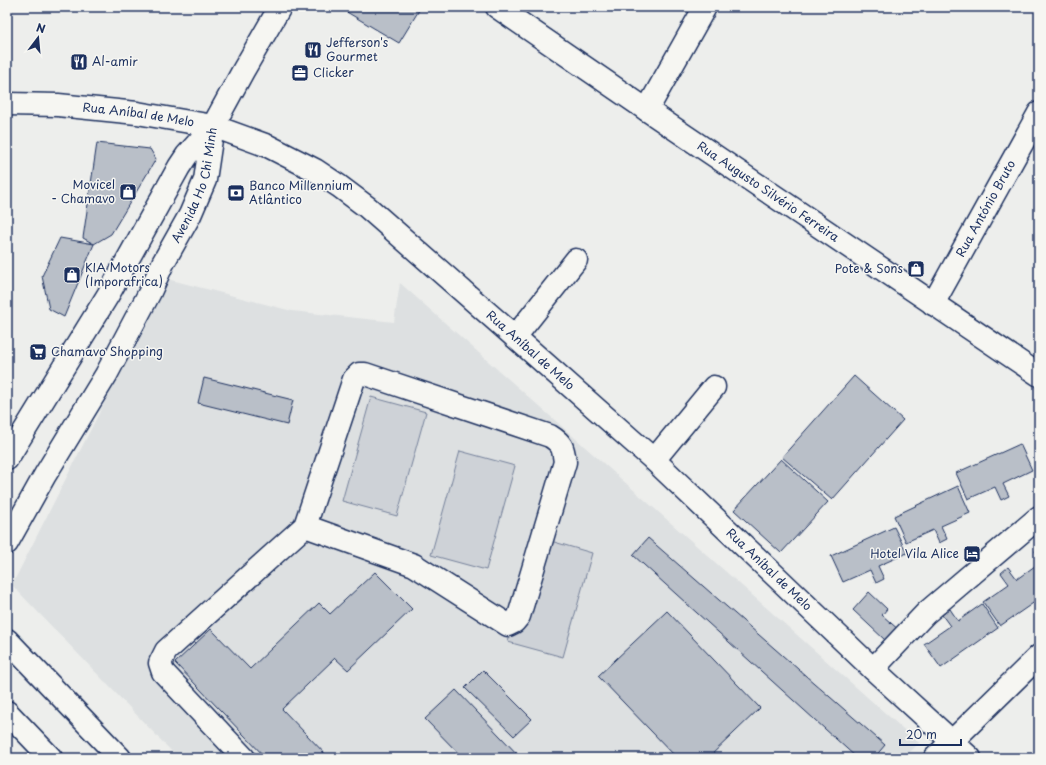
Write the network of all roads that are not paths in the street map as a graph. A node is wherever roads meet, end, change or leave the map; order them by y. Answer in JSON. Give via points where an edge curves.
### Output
{"nodes":[{"id":1,"x":280,"y":7,"type":"edge"},
{"id":2,"x":497,"y":7,"type":"edge"},
{"id":3,"x":705,"y":7,"type":"edge"},
{"id":4,"x":7,"y":104,"type":"edge"},
{"id":5,"x":647,"y":110,"type":"junction"},
{"id":6,"x":1039,"y":113,"type":"edge"},
{"id":7,"x":213,"y":126,"type":"junction"},
{"id":8,"x":576,"y":260,"type":"dead end"},
{"id":9,"x":933,"y":304,"type":"junction"},
{"id":10,"x":515,"y":337,"type":"junction"},
{"id":11,"x":1039,"y":375,"type":"edge"},
{"id":12,"x":714,"y":387,"type":"dead end"},
{"id":13,"x":8,"y":454,"type":"edge"},
{"id":14,"x":654,"y":460,"type":"junction"},
{"id":15,"x":1039,"y":517,"type":"edge"},
{"id":16,"x":305,"y":526,"type":"junction"},
{"id":17,"x":7,"y":543,"type":"edge"},
{"id":18,"x":11,"y":649,"type":"edge"},
{"id":19,"x":1039,"y":656,"type":"edge"},
{"id":20,"x":873,"y":669,"type":"junction"},
{"id":21,"x":7,"y":712,"type":"edge"},
{"id":22,"x":952,"y":742,"type":"junction"},
{"id":23,"x":235,"y":755,"type":"edge"},
{"id":24,"x":51,"y":758,"type":"edge"},
{"id":25,"x":120,"y":758,"type":"edge"},
{"id":26,"x":935,"y":758,"type":"edge"},
{"id":27,"x":970,"y":758,"type":"edge"}],
"edges":[{"from":1,"to":7,"type":"street"},
{"from":2,"to":5,"type":"street","name":"Rua Augusto Silvério Ferreira"},
{"from":3,"to":5,"type":"street"},
{"from":4,"to":7,"type":"street","name":"Rua Aníbal de Melo","via":[[58,105],[131,112]]},
{"from":5,"to":9,"type":"street","name":"Rua Augusto Silvério Ferreira"},
{"from":6,"to":9,"type":"street","name":"Rua António Bruto"},
{"from":7,"to":10,"type":"street","name":"Rua Aníbal de Melo","via":[[268,146],[315,170],[339,186],[367,207]]},
{"from":7,"to":13,"type":"street","name":"Avenida Ho Chi Minh","via":[[179,167],[108,295]]},
{"from":7,"to":17,"type":"street","name":"Avenida Ho Chi Minh","via":[[205,180],[190,214],[106,374]]},
{"from":8,"to":10,"type":"street"},
{"from":9,"to":11,"type":"street","name":"Rua Augusto Silvério Ferreira"},
{"from":10,"to":14,"type":"street","name":"Rua Aníbal de Melo"},
{"from":12,"to":14,"type":"street"},
{"from":14,"to":20,"type":"street","name":"Rua Aníbal de Melo"},
{"from":15,"to":20,"type":"street","via":[[926,613]]},
{"from":16,"to":16,"type":"street","via":[[350,387],[359,374],[550,436],[558,440],[563,447],[565,462],[519,616],[508,625],[414,565]]},
{"from":16,"to":23,"type":"street","via":[[166,651],[160,663],[163,672]]},
{"from":18,"to":25,"type":"street"},
{"from":19,"to":22,"type":"street"},
{"from":20,"to":22,"type":"street","name":"Rua Aníbal de Melo"},
{"from":21,"to":24,"type":"street"},
{"from":22,"to":26,"type":"street"},
{"from":22,"to":27,"type":"street","name":"Rua Aníbal de Melo"}]}
